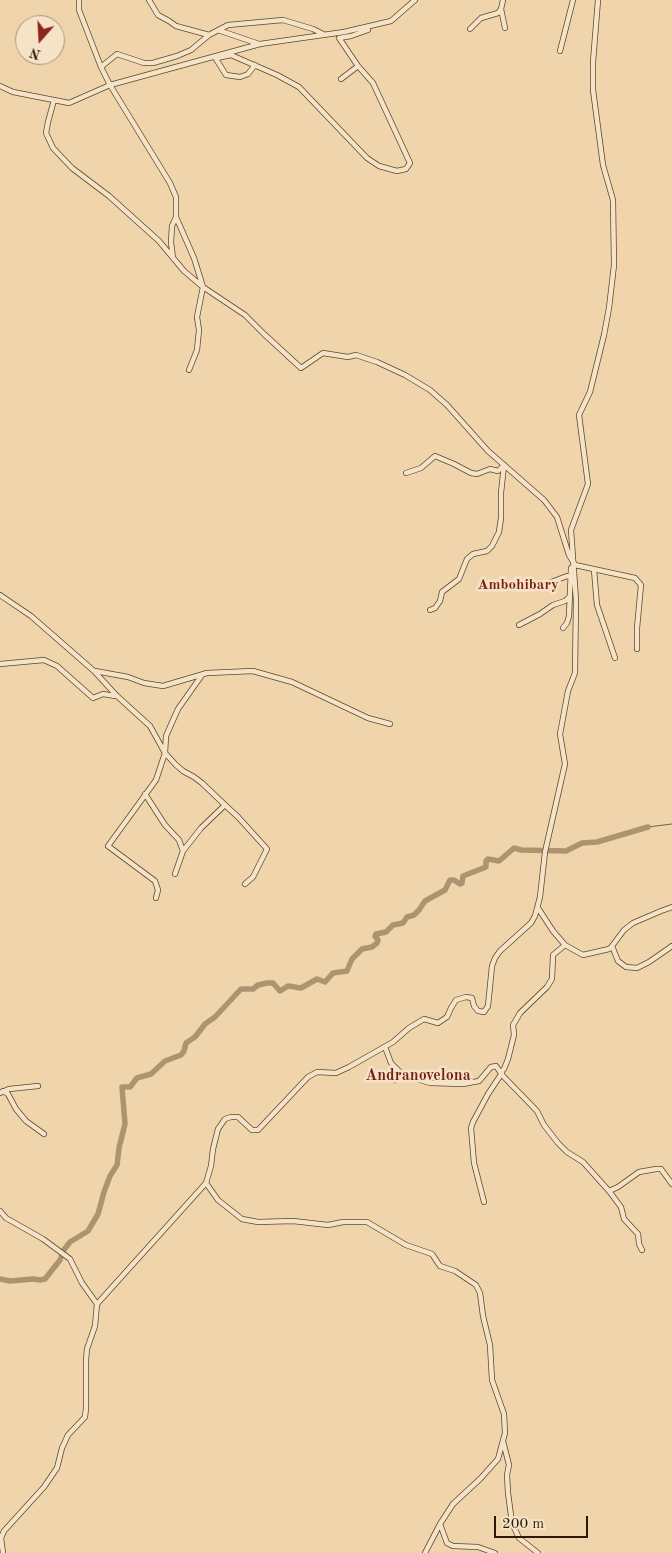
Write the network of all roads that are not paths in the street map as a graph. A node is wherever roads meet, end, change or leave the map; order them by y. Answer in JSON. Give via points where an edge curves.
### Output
{"nodes":[{"id":1,"x":79,"y":0,"type":"edge"},
{"id":2,"x":149,"y":0,"type":"edge"},
{"id":3,"x":415,"y":0,"type":"edge"},
{"id":4,"x":502,"y":0,"type":"edge"},
{"id":5,"x":573,"y":0,"type":"edge"},
{"id":6,"x":598,"y":0,"type":"edge"},
{"id":7,"x":500,"y":9,"type":"junction"},
{"id":8,"x":383,"y":23,"type":"junction"},
{"id":9,"x":506,"y":28,"type":"dead end"},
{"id":10,"x":470,"y":29,"type":"dead end"},
{"id":11,"x":218,"y":30,"type":"junction"},
{"id":12,"x":324,"y":34,"type":"junction"},
{"id":13,"x":209,"y":35,"type":"junction"},
{"id":14,"x":260,"y":44,"type":"junction"},
{"id":15,"x":560,"y":51,"type":"dead end"},
{"id":16,"x":216,"y":57,"type":"junction"},
{"id":17,"x":255,"y":65,"type":"junction"},
{"id":18,"x":358,"y":66,"type":"junction"},
{"id":19,"x":100,"y":67,"type":"junction"},
{"id":20,"x":341,"y":79,"type":"dead end"},
{"id":21,"x":110,"y":85,"type":"junction"},
{"id":22,"x":0,"y":86,"type":"edge"},
{"id":23,"x":54,"y":100,"type":"junction"},
{"id":24,"x":176,"y":217,"type":"junction"},
{"id":25,"x":173,"y":258,"type":"junction"},
{"id":26,"x":203,"y":287,"type":"junction"},
{"id":27,"x":189,"y":370,"type":"dead end"},
{"id":28,"x":504,"y":465,"type":"junction"},
{"id":29,"x":406,"y":473,"type":"dead end"},
{"id":30,"x":575,"y":565,"type":"junction"},
{"id":31,"x":594,"y":570,"type":"junction"},
{"id":32,"x":571,"y":577,"type":"junction"},
{"id":33,"x":541,"y":586,"type":"dead end"},
{"id":34,"x":0,"y":595,"type":"edge"},
{"id":35,"x":570,"y":596,"type":"junction"},
{"id":36,"x":430,"y":610,"type":"dead end"},
{"id":37,"x":518,"y":625,"type":"dead end"},
{"id":38,"x":563,"y":628,"type":"dead end"},
{"id":39,"x":637,"y":649,"type":"dead end"},
{"id":40,"x":615,"y":658,"type":"dead end"},
{"id":41,"x":0,"y":664,"type":"edge"},
{"id":42,"x":94,"y":671,"type":"junction"},
{"id":43,"x":202,"y":675,"type":"junction"},
{"id":44,"x":117,"y":696,"type":"junction"},
{"id":45,"x":390,"y":724,"type":"dead end"},
{"id":46,"x":165,"y":753,"type":"junction"},
{"id":47,"x":145,"y":794,"type":"junction"},
{"id":48,"x":225,"y":805,"type":"junction"},
{"id":49,"x":183,"y":851,"type":"junction"},
{"id":50,"x":175,"y":874,"type":"dead end"},
{"id":51,"x":245,"y":884,"type":"dead end"},
{"id":52,"x":156,"y":898,"type":"dead end"},
{"id":53,"x":672,"y":907,"type":"edge"},
{"id":54,"x":538,"y":908,"type":"junction"},
{"id":55,"x":565,"y":945,"type":"junction"},
{"id":56,"x":612,"y":946,"type":"junction"},
{"id":57,"x":672,"y":946,"type":"edge"},
{"id":58,"x":385,"y":1047,"type":"junction"},
{"id":59,"x":501,"y":1073,"type":"junction"},
{"id":60,"x":404,"y":1075,"type":"junction"},
{"id":61,"x":396,"y":1080,"type":"dead end"},
{"id":62,"x":38,"y":1086,"type":"dead end"},
{"id":63,"x":2,"y":1092,"type":"edge"},
{"id":64,"x":44,"y":1134,"type":"dead end"},
{"id":65,"x":206,"y":1183,"type":"junction"},
{"id":66,"x":672,"y":1184,"type":"edge"},
{"id":67,"x":609,"y":1191,"type":"junction"},
{"id":68,"x":484,"y":1202,"type":"dead end"},
{"id":69,"x":0,"y":1211,"type":"edge"},
{"id":70,"x":642,"y":1250,"type":"dead end"},
{"id":71,"x":97,"y":1304,"type":"junction"},
{"id":72,"x":503,"y":1439,"type":"junction"},
{"id":73,"x":440,"y":1524,"type":"junction"},
{"id":74,"x":3,"y":1553,"type":"edge"},
{"id":75,"x":425,"y":1553,"type":"edge"},
{"id":76,"x":495,"y":1553,"type":"edge"},
{"id":77,"x":538,"y":1553,"type":"edge"}],
"edges":[{"from":1,"to":19,"type":"street","via":[[79,10]]},
{"from":2,"to":13,"type":"street","via":[[158,15],[176,26]]},
{"from":3,"to":8,"type":"street","via":[[391,21]]},
{"from":4,"to":7,"type":"street"},
{"from":5,"to":15,"type":"street"},
{"from":6,"to":30,"type":"street","via":[[592,62],[593,90],[603,165],[613,200],[614,265],[604,335],[590,392],[579,414],[588,484],[571,530]]},
{"from":7,"to":9,"type":"street"},
{"from":7,"to":10,"type":"street","via":[[498,13],[481,18]]},
{"from":8,"to":12,"type":"street"},
{"from":8,"to":18,"type":"street","via":[[339,38]]},
{"from":11,"to":12,"type":"street","via":[[228,25],[283,20]]},
{"from":11,"to":13,"type":"street"},
{"from":11,"to":14,"type":"street"},
{"from":12,"to":14,"type":"street"},
{"from":13,"to":19,"type":"street","via":[[191,50],[177,56],[144,63],[117,54]]},
{"from":14,"to":16,"type":"street"},
{"from":16,"to":17,"type":"street","via":[[231,55]]},
{"from":16,"to":17,"type":"street","via":[[226,75],[240,77],[248,74]]},
{"from":16,"to":21,"type":"street"},
{"from":17,"to":18,"type":"street","via":[[299,87],[367,158],[379,166],[397,171],[406,169],[410,163],[402,143],[373,83]]},
{"from":18,"to":20,"type":"street"},
{"from":19,"to":21,"type":"street"},
{"from":21,"to":23,"type":"street","via":[[69,103]]},
{"from":21,"to":24,"type":"street","via":[[170,183],[176,197]]},
{"from":22,"to":23,"type":"street","via":[[13,92]]},
{"from":23,"to":25,"type":"street","via":[[46,133],[53,148],[72,168],[160,241]]},
{"from":24,"to":25,"type":"street","via":[[172,226]]},
{"from":24,"to":26,"type":"street"},
{"from":25,"to":26,"type":"street"},
{"from":26,"to":27,"type":"street","via":[[197,317],[196,350]]},
{"from":26,"to":28,"type":"street","via":[[245,315],[301,368],[323,353],[356,355],[405,375],[447,405]]},
{"from":28,"to":29,"type":"street","via":[[498,471],[490,469],[470,474],[435,456],[421,468]]},
{"from":28,"to":30,"type":"street","via":[[539,494],[558,517]]},
{"from":28,"to":36,"type":"street","via":[[501,518],[492,546],[467,559],[459,579],[442,592],[440,601]]},
{"from":30,"to":31,"type":"street"},
{"from":30,"to":32,"type":"street"},
{"from":30,"to":54,"type":"street","via":[[575,673],[560,734],[565,764],[546,850]]},
{"from":31,"to":39,"type":"street","via":[[635,578],[641,585]]},
{"from":31,"to":40,"type":"street","via":[[597,606]]},
{"from":32,"to":33,"type":"street"},
{"from":32,"to":35,"type":"street"},
{"from":34,"to":42,"type":"street","via":[[31,616]]},
{"from":35,"to":37,"type":"street","via":[[565,602],[553,605]]},
{"from":35,"to":38,"type":"street","via":[[567,623]]},
{"from":41,"to":44,"type":"street","via":[[44,660],[57,666],[93,698],[103,694]]},
{"from":42,"to":43,"type":"street","via":[[164,686]]},
{"from":42,"to":44,"type":"street"},
{"from":43,"to":45,"type":"street","via":[[253,671],[292,682],[368,718]]},
{"from":43,"to":46,"type":"street","via":[[178,709],[166,736]]},
{"from":44,"to":46,"type":"street","via":[[150,726]]},
{"from":46,"to":47,"type":"street","via":[[156,780]]},
{"from":46,"to":48,"type":"street"},
{"from":47,"to":49,"type":"street","via":[[179,840]]},
{"from":47,"to":52,"type":"street","via":[[108,846],[155,881]]},
{"from":48,"to":49,"type":"street","via":[[200,828]]},
{"from":48,"to":51,"type":"street","via":[[267,849],[253,877]]},
{"from":49,"to":50,"type":"street"},
{"from":53,"to":56,"type":"street","via":[[633,923]]},
{"from":54,"to":55,"type":"street"},
{"from":54,"to":58,"type":"street","via":[[531,922],[494,958],[488,1006],[484,1012],[478,1011],[472,998],[456,1000],[443,1021],[438,1023],[424,1019]]},
{"from":55,"to":56,"type":"street","via":[[583,956]]},
{"from":55,"to":59,"type":"street","via":[[553,955],[552,979],[547,987],[520,1013],[513,1026],[511,1048]]},
{"from":56,"to":57,"type":"street","via":[[618,961],[626,967],[637,968]]},
{"from":58,"to":60,"type":"street","via":[[390,1063]]},
{"from":58,"to":65,"type":"street","via":[[336,1073],[317,1072],[308,1077],[258,1130],[252,1130],[238,1117],[225,1119],[218,1129]]},
{"from":59,"to":60,"type":"street","via":[[494,1065],[490,1066],[481,1080],[463,1084],[430,1083]]},
{"from":59,"to":67,"type":"street","via":[[537,1110],[544,1125],[567,1152],[583,1162]]},
{"from":59,"to":68,"type":"street","via":[[471,1128],[474,1163]]},
{"from":60,"to":61,"type":"street"},
{"from":62,"to":63,"type":"street"},
{"from":63,"to":64,"type":"street","via":[[8,1094],[26,1121]]},
{"from":65,"to":71,"type":"street"},
{"from":65,"to":72,"type":"street","via":[[218,1200],[242,1219],[258,1222],[293,1220],[328,1225],[366,1222],[395,1239],[432,1254],[440,1266],[455,1271],[476,1285],[490,1345],[492,1380],[504,1414]]},
{"from":66,"to":67,"type":"street","via":[[663,1171],[656,1169],[639,1172]]},
{"from":67,"to":70,"type":"street","via":[[624,1219],[638,1234]]},
{"from":69,"to":71,"type":"street","via":[[70,1259]]},
{"from":71,"to":74,"type":"street","via":[[95,1326],[87,1349],[85,1417],[68,1435],[57,1468],[44,1487],[4,1531],[1,1538]]},
{"from":72,"to":73,"type":"street","via":[[498,1459],[453,1504]]},
{"from":72,"to":77,"type":"street","via":[[509,1465],[507,1475],[512,1523],[519,1538]]},
{"from":73,"to":75,"type":"street"},
{"from":73,"to":76,"type":"street","via":[[447,1542],[453,1546],[478,1547]]}]}
